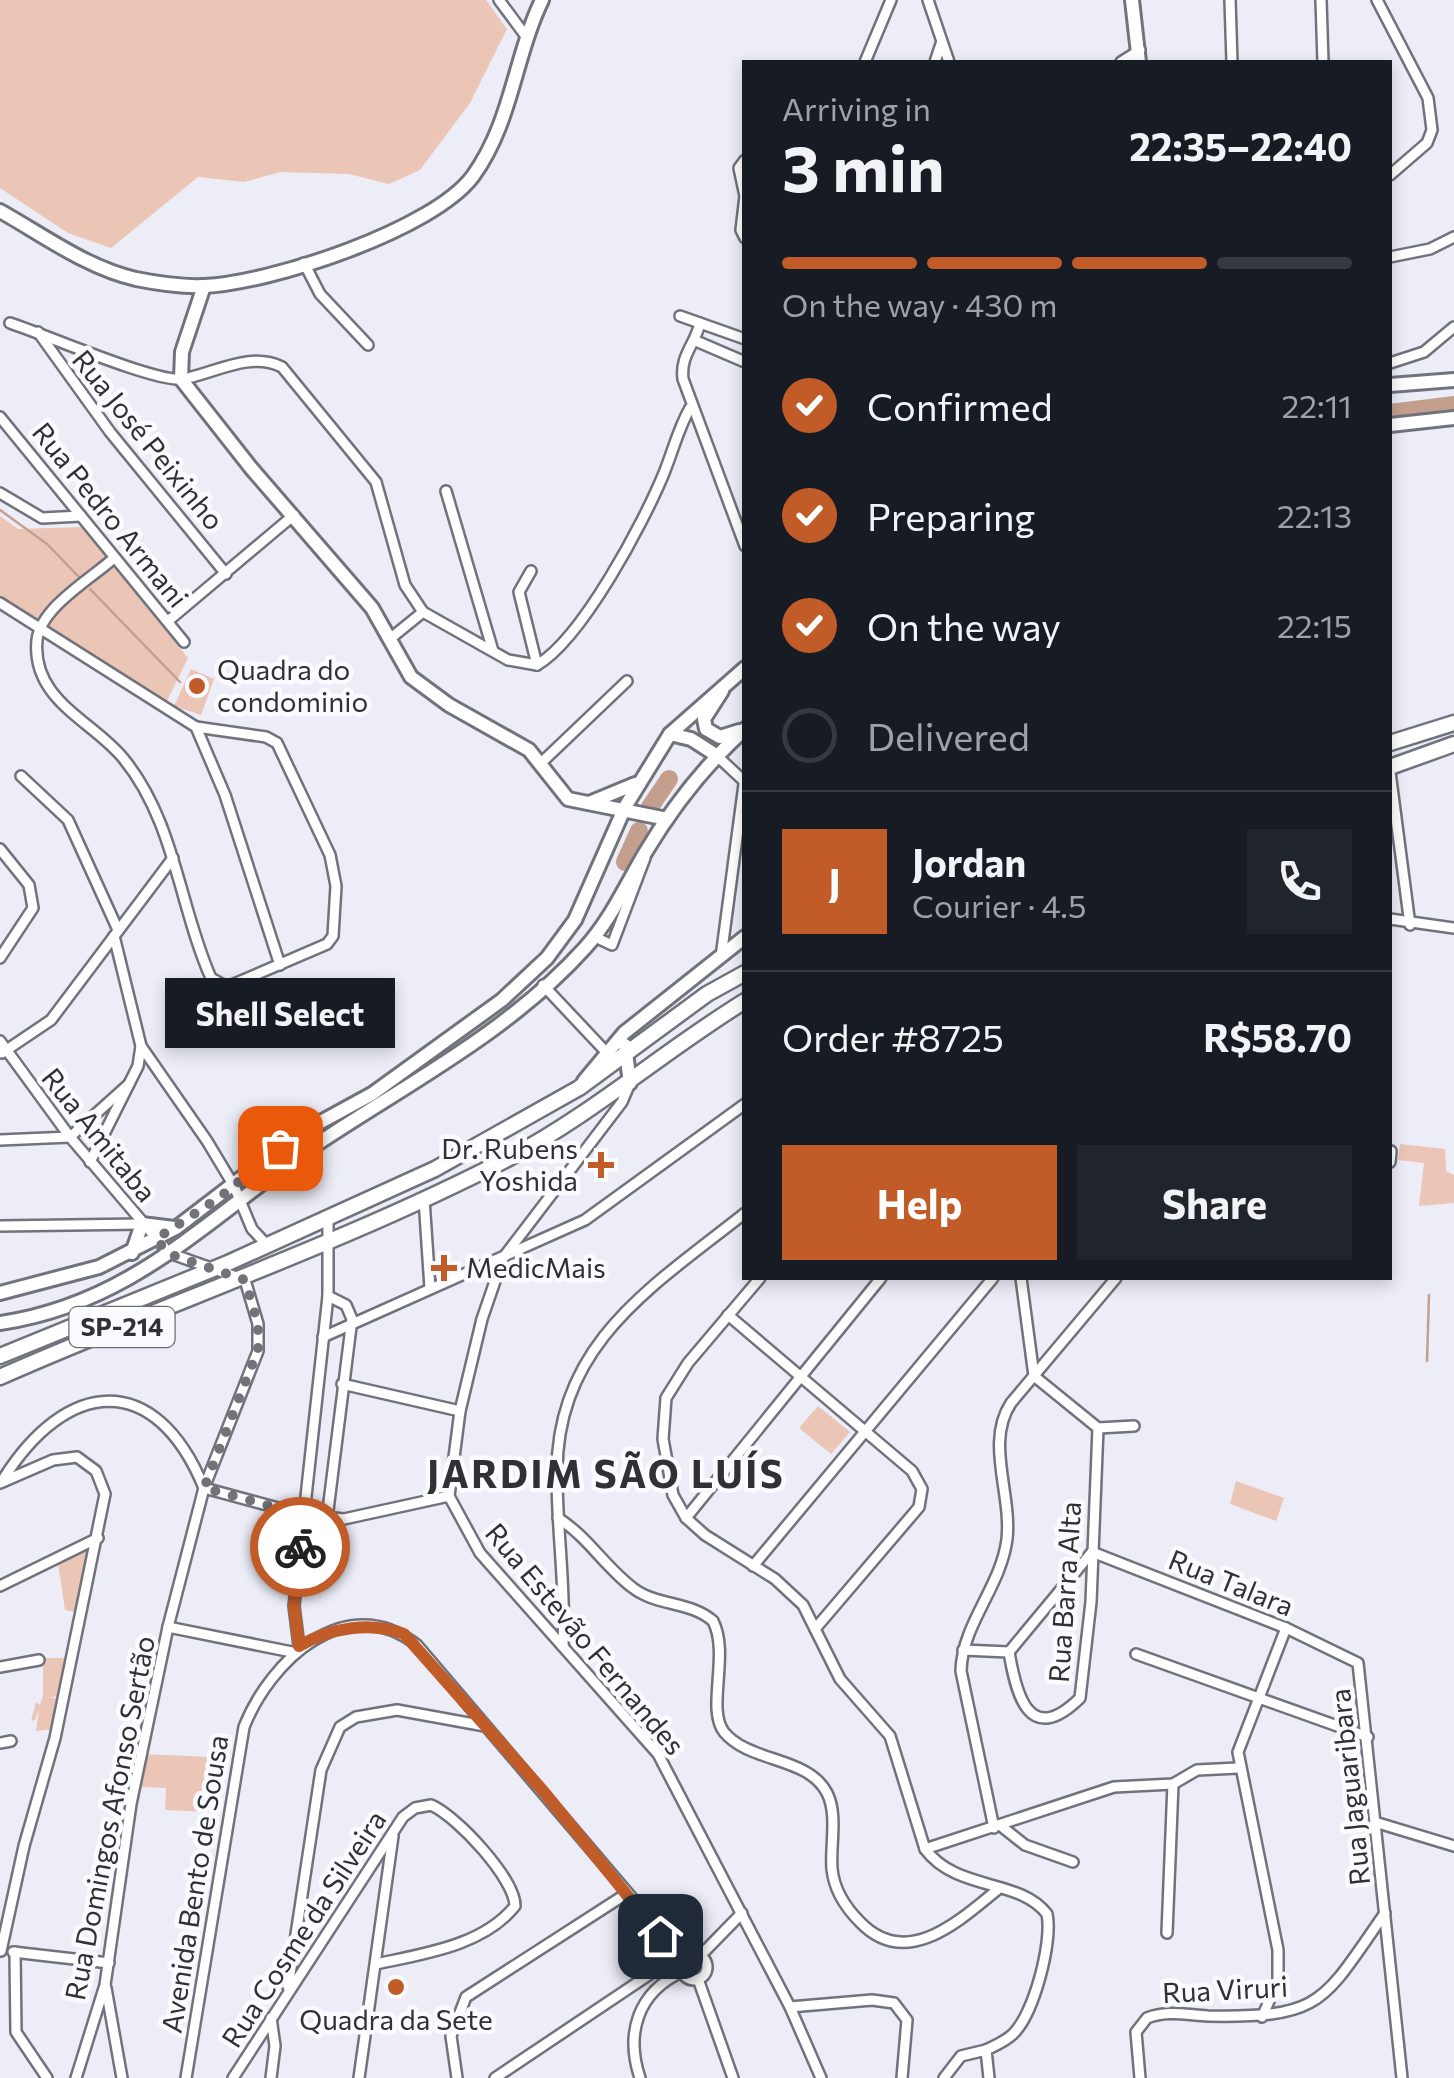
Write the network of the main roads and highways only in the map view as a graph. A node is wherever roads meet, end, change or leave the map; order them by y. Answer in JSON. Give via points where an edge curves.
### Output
{"nodes":[{"id":1,"x":542,"y":0,"type":"edge"},
{"id":2,"x":1132,"y":0,"type":"edge"},
{"id":3,"x":1140,"y":56,"type":"edge"},
{"id":4,"x":0,"y":211,"type":"edge"},
{"id":5,"x":204,"y":286,"type":"junction"},
{"id":6,"x":1454,"y":380,"type":"edge"},
{"id":7,"x":1392,"y":385,"type":"edge"},
{"id":8,"x":1454,"y":418,"type":"edge"},
{"id":9,"x":1392,"y":425,"type":"edge"},
{"id":10,"x":742,"y":670,"type":"edge"},
{"id":11,"x":732,"y":677,"type":"junction"},
{"id":12,"x":1454,"y":723,"type":"edge"},
{"id":13,"x":742,"y":729,"type":"edge"},
{"id":14,"x":742,"y":731,"type":"edge"},
{"id":15,"x":670,"y":734,"type":"junction"},
{"id":16,"x":1392,"y":742,"type":"edge"},
{"id":17,"x":1454,"y":744,"type":"edge"},
{"id":18,"x":716,"y":756,"type":"junction"},
{"id":19,"x":1392,"y":768,"type":"edge"},
{"id":20,"x":638,"y":782,"type":"junction"},
{"id":21,"x":582,"y":804,"type":"junction"},
{"id":22,"x":623,"y":812,"type":"junction"},
{"id":23,"x":667,"y":819,"type":"junction"},
{"id":24,"x":742,"y":939,"type":"edge"},
{"id":25,"x":742,"y":975,"type":"edge"},
{"id":26,"x":742,"y":1003,"type":"edge"},
{"id":27,"x":624,"y":1033,"type":"junction"},
{"id":28,"x":626,"y":1056,"type":"junction"},
{"id":29,"x":630,"y":1083,"type":"junction"},
{"id":30,"x":579,"y":1088,"type":"junction"},
{"id":31,"x":176,"y":1228,"type":"junction"},
{"id":32,"x":129,"y":1255,"type":"junction"},
{"id":33,"x":0,"y":1293,"type":"edge"},
{"id":34,"x":0,"y":1322,"type":"edge"},
{"id":35,"x":4,"y":1352,"type":"edge"},
{"id":36,"x":0,"y":1377,"type":"edge"}],
"edges":[{"from":1,"to":5,"type":"main road","via":[[525,35],[505,120],[450,201],[411,225],[304,263]]},
{"from":2,"to":3,"type":"main road"},
{"from":4,"to":5,"type":"main road","via":[[99,267]]},
{"from":5,"to":21,"type":"main road","via":[[182,352],[181,379],[391,638],[423,689],[514,740],[541,763],[562,795]]},
{"from":6,"to":7,"type":"main road"},
{"from":8,"to":9,"type":"main road"},
{"from":10,"to":11,"type":"main road"},
{"from":11,"to":13,"type":"main road","via":[[704,721],[720,737]]},
{"from":11,"to":15,"type":"main road"},
{"from":12,"to":16,"type":"main road"},
{"from":14,"to":18,"type":"main road"},
{"from":15,"to":18,"type":"main road"},
{"from":15,"to":20,"type":"main road"},
{"from":17,"to":19,"type":"main road"},
{"from":18,"to":23,"type":"main road"},
{"from":20,"to":21,"type":"main road"},
{"from":20,"to":22,"type":"main road"},
{"from":21,"to":22,"type":"main road"},
{"from":22,"to":23,"type":"main road"},
{"from":22,"to":31,"type":"main road","via":[[575,920],[530,975],[418,1064],[297,1135]]},
{"from":23,"to":34,"type":"main road","via":[[595,937],[449,1061],[308,1150],[169,1254],[82,1301]]},
{"from":24,"to":27,"type":"main road"},
{"from":25,"to":28,"type":"main road","number":"SP-214"},
{"from":26,"to":29,"type":"main road","number":"SP-214"},
{"from":27,"to":28,"type":"main road"},
{"from":27,"to":30,"type":"main road"},
{"from":28,"to":29,"type":"main road"},
{"from":28,"to":30,"type":"main road","number":"SP-214"},
{"from":29,"to":36,"type":"main road","number":"SP-214","via":[[510,1158],[424,1199],[245,1280]]},
{"from":30,"to":35,"type":"main road","number":"SP-214","via":[[328,1218]]},
{"from":31,"to":32,"type":"main road"},
{"from":31,"to":32,"type":"main road","via":[[142,1224]]},
{"from":32,"to":33,"type":"main road"}]}
